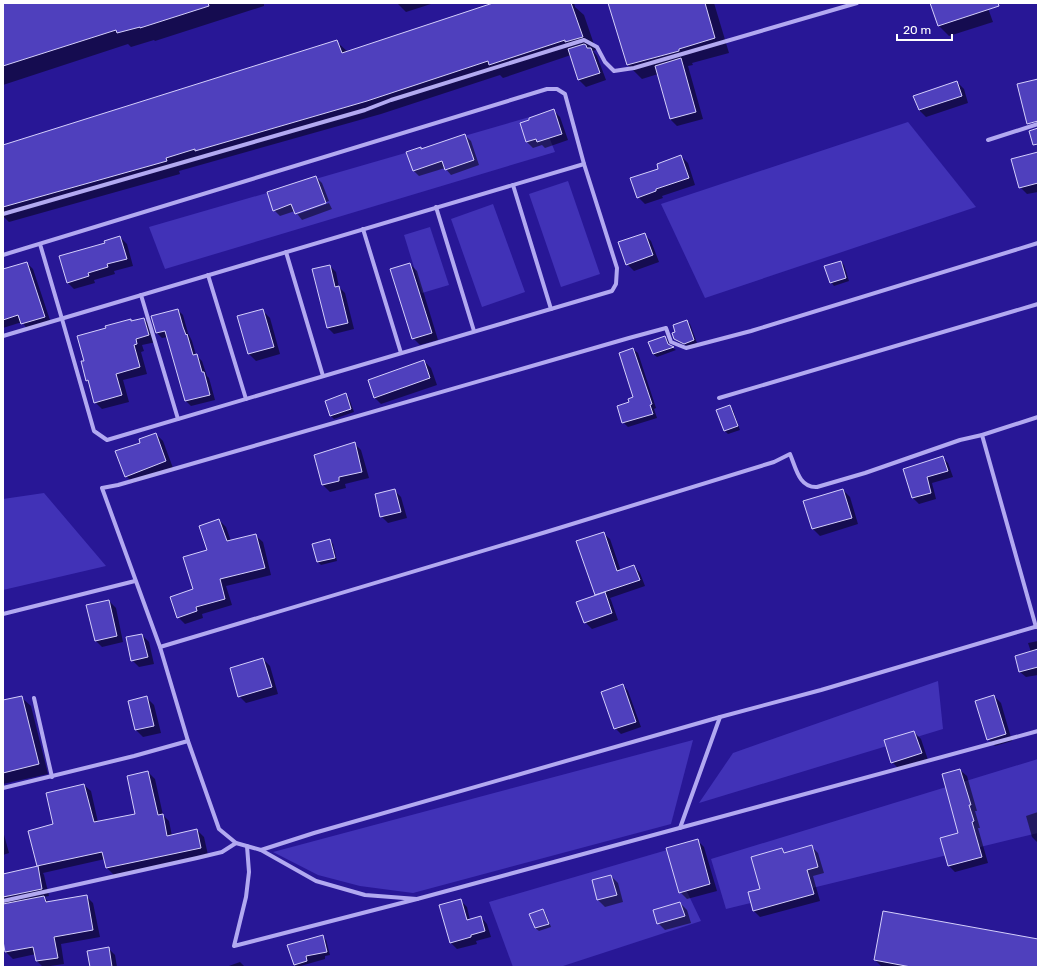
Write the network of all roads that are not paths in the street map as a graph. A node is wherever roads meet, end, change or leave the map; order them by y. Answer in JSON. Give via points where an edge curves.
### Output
{"nodes":[{"id":1,"x":857,"y":3,"type":"edge"},
{"id":2,"x":1038,"y":124,"type":"edge"},
{"id":3,"x":988,"y":140,"type":"dead end"},
{"id":4,"x":584,"y":164,"type":"junction"},
{"id":5,"x":513,"y":185,"type":"junction"},
{"id":6,"x":436,"y":208,"type":"junction"},
{"id":7,"x":3,"y":214,"type":"edge"},
{"id":8,"x":363,"y":229,"type":"junction"},
{"id":9,"x":1038,"y":243,"type":"edge"},
{"id":10,"x":40,"y":244,"type":"junction"},
{"id":11,"x":286,"y":252,"type":"junction"},
{"id":12,"x":3,"y":255,"type":"edge"},
{"id":13,"x":208,"y":275,"type":"junction"},
{"id":14,"x":141,"y":295,"type":"junction"},
{"id":15,"x":1038,"y":304,"type":"edge"},
{"id":16,"x":550,"y":309,"type":"junction"},
{"id":17,"x":62,"y":319,"type":"junction"},
{"id":18,"x":474,"y":331,"type":"junction"},
{"id":19,"x":3,"y":336,"type":"edge"},
{"id":20,"x":401,"y":353,"type":"junction"},
{"id":21,"x":323,"y":376,"type":"junction"},
{"id":22,"x":719,"y":398,"type":"dead end"},
{"id":23,"x":246,"y":399,"type":"junction"},
{"id":24,"x":1038,"y":416,"type":"edge"},
{"id":25,"x":178,"y":419,"type":"junction"},
{"id":26,"x":982,"y":435,"type":"junction"},
{"id":27,"x":135,"y":581,"type":"junction"},
{"id":28,"x":3,"y":614,"type":"edge"},
{"id":29,"x":1037,"y":627,"type":"edge"},
{"id":30,"x":160,"y":647,"type":"junction"},
{"id":31,"x":34,"y":698,"type":"dead end"},
{"id":32,"x":720,"y":718,"type":"junction"},
{"id":33,"x":1038,"y":731,"type":"edge"},
{"id":34,"x":188,"y":741,"type":"junction"},
{"id":35,"x":52,"y":777,"type":"junction"},
{"id":36,"x":3,"y":788,"type":"edge"},
{"id":37,"x":680,"y":828,"type":"junction"},
{"id":38,"x":236,"y":843,"type":"junction"},
{"id":39,"x":247,"y":846,"type":"junction"},
{"id":40,"x":261,"y":850,"type":"junction"},
{"id":41,"x":417,"y":899,"type":"junction"},
{"id":42,"x":3,"y":901,"type":"edge"}],
"edges":[{"from":1,"to":7,"type":"street","via":[[634,68],[614,71],[605,62],[597,47],[584,40],[365,110]]},
{"from":2,"to":3,"type":"street"},
{"from":4,"to":5,"type":"street"},
{"from":4,"to":10,"type":"street","via":[[565,94],[557,89],[546,89]]},
{"from":4,"to":16,"type":"street","via":[[617,268],[616,284],[612,291]]},
{"from":5,"to":6,"type":"street"},
{"from":5,"to":16,"type":"street"},
{"from":6,"to":8,"type":"street"},
{"from":6,"to":18,"type":"street"},
{"from":8,"to":11,"type":"street"},
{"from":8,"to":20,"type":"street"},
{"from":9,"to":27,"type":"street","via":[[751,331],[686,348],[671,342],[666,328],[102,488]]},
{"from":10,"to":12,"type":"street"},
{"from":10,"to":17,"type":"street"},
{"from":11,"to":13,"type":"street"},
{"from":11,"to":21,"type":"street"},
{"from":13,"to":14,"type":"street"},
{"from":13,"to":23,"type":"street"},
{"from":14,"to":17,"type":"street"},
{"from":14,"to":25,"type":"street"},
{"from":15,"to":22,"type":"street"},
{"from":16,"to":18,"type":"street"},
{"from":17,"to":19,"type":"street"},
{"from":17,"to":25,"type":"street","via":[[94,431],[107,440]]},
{"from":18,"to":20,"type":"street"},
{"from":20,"to":21,"type":"street"},
{"from":21,"to":23,"type":"street"},
{"from":23,"to":25,"type":"street"},
{"from":24,"to":26,"type":"street"},
{"from":26,"to":29,"type":"street"},
{"from":26,"to":30,"type":"street","via":[[811,488],[802,482],[790,454],[774,462],[546,532]]},
{"from":27,"to":28,"type":"street"},
{"from":27,"to":30,"type":"street"},
{"from":29,"to":32,"type":"street"},
{"from":30,"to":34,"type":"street"},
{"from":31,"to":35,"type":"street"},
{"from":32,"to":37,"type":"street"},
{"from":32,"to":40,"type":"street"},
{"from":33,"to":37,"type":"street"},
{"from":34,"to":35,"type":"street"},
{"from":34,"to":38,"type":"street","via":[[219,829]]},
{"from":35,"to":36,"type":"street"},
{"from":37,"to":41,"type":"street"},
{"from":38,"to":39,"type":"street"},
{"from":38,"to":42,"type":"street","via":[[222,852]]},
{"from":39,"to":40,"type":"street"},
{"from":39,"to":41,"type":"street","via":[[249,872],[246,897],[234,946]]},
{"from":40,"to":41,"type":"street","via":[[316,881],[365,896]]}]}
